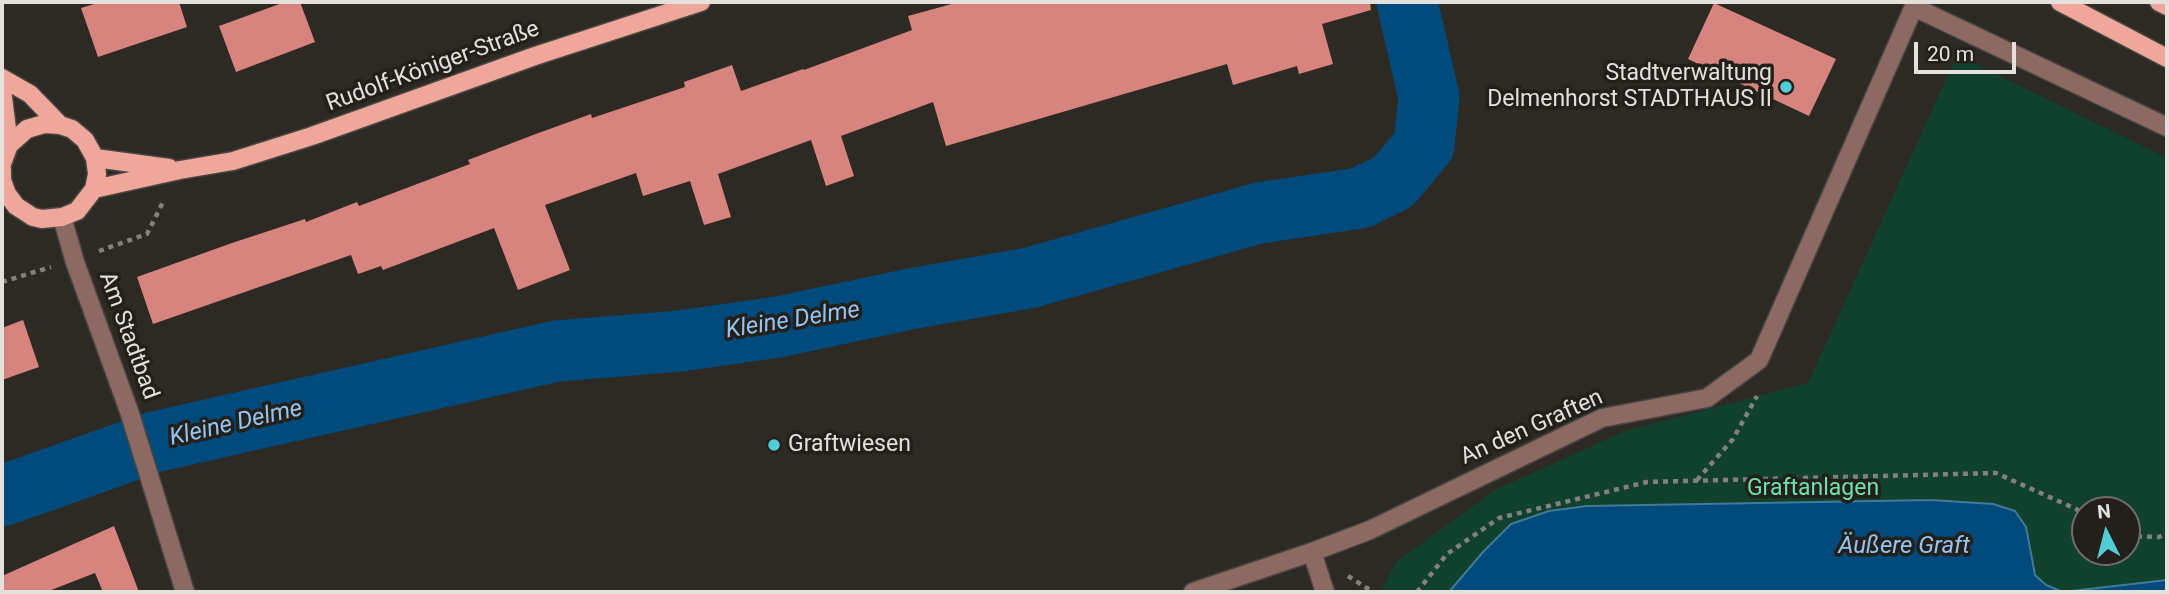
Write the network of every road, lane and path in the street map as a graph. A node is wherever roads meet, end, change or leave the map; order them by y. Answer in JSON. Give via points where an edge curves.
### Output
{"nodes":[{"id":1,"x":701,"y":2,"type":"edge"},
{"id":2,"x":2060,"y":2,"type":"edge"},
{"id":3,"x":2159,"y":2,"type":"edge"},
{"id":4,"x":1915,"y":5,"type":"edge"},
{"id":5,"x":2167,"y":6,"type":"edge"},
{"id":6,"x":2167,"y":58,"type":"edge"},
{"id":7,"x":2,"y":78,"type":"edge"},
{"id":8,"x":2,"y":89,"type":"edge"},
{"id":9,"x":60,"y":125,"type":"junction"},
{"id":10,"x":2167,"y":127,"type":"edge"},
{"id":11,"x":9,"y":145,"type":"junction"},
{"id":12,"x":95,"y":158,"type":"junction"},
{"id":13,"x":2,"y":164,"type":"edge"},
{"id":14,"x":2,"y":170,"type":"edge"},
{"id":15,"x":180,"y":170,"type":"junction"},
{"id":16,"x":94,"y":189,"type":"junction"},
{"id":17,"x":4,"y":196,"type":"edge"},
{"id":18,"x":62,"y":217,"type":"junction"},
{"id":19,"x":74,"y":260,"type":"junction"},
{"id":20,"x":2,"y":282,"type":"edge"},
{"id":21,"x":1759,"y":359,"type":"junction"},
{"id":22,"x":1697,"y":481,"type":"junction"},
{"id":23,"x":2071,"y":507,"type":"edge"},
{"id":24,"x":2167,"y":533,"type":"edge"},
{"id":25,"x":2141,"y":536,"type":"edge"},
{"id":26,"x":1312,"y":552,"type":"junction"},
{"id":27,"x":185,"y":592,"type":"edge"},
{"id":28,"x":1193,"y":592,"type":"edge"},
{"id":29,"x":1325,"y":592,"type":"edge"},
{"id":30,"x":1417,"y":592,"type":"edge"}],
"edges":[{"from":1,"to":15,"type":"main road","name":"Rudolf-Königer-Straße","via":[[312,136],[233,160]]},
{"from":2,"to":6,"type":"main road"},
{"from":3,"to":5,"type":"main road"},
{"from":4,"to":10,"type":"street"},
{"from":4,"to":21,"type":"street","name":"An den Graften"},
{"from":7,"to":9,"type":"main road","via":[[30,94]]},
{"from":8,"to":11,"type":"main road"},
{"from":9,"to":11,"type":"main road","via":[[27,129]]},
{"from":9,"to":12,"type":"main road","via":[[85,140]]},
{"from":11,"to":13,"type":"main road"},
{"from":12,"to":15,"type":"main road","name":"Rudolf-Königer-Straße"},
{"from":12,"to":16,"type":"main road"},
{"from":14,"to":17,"type":"main road"},
{"from":15,"to":16,"type":"main road","name":"Rudolf-Königer-Straße"},
{"from":15,"to":19,"type":"path","via":[[147,234]]},
{"from":16,"to":18,"type":"main road","via":[[77,211]]},
{"from":17,"to":18,"type":"main road","via":[[33,217]]},
{"from":18,"to":19,"type":"street","name":"Am Stadtbad"},
{"from":19,"to":20,"type":"path"},
{"from":19,"to":27,"type":"street","name":"Am Stadtbad","via":[[129,411]]},
{"from":21,"to":22,"type":"path","via":[[1763,384],[1733,439]]},
{"from":21,"to":26,"type":"street","name":"An den Graften","via":[[1707,398],[1602,418],[1370,530]]},
{"from":22,"to":23,"type":"path","via":[[1996,473]]},
{"from":22,"to":30,"type":"path","via":[[1647,482],[1499,518],[1447,554]]},
{"from":24,"to":25,"type":"path"},
{"from":26,"to":28,"type":"street","name":"An den Graften"},
{"from":26,"to":29,"type":"street"}]}
